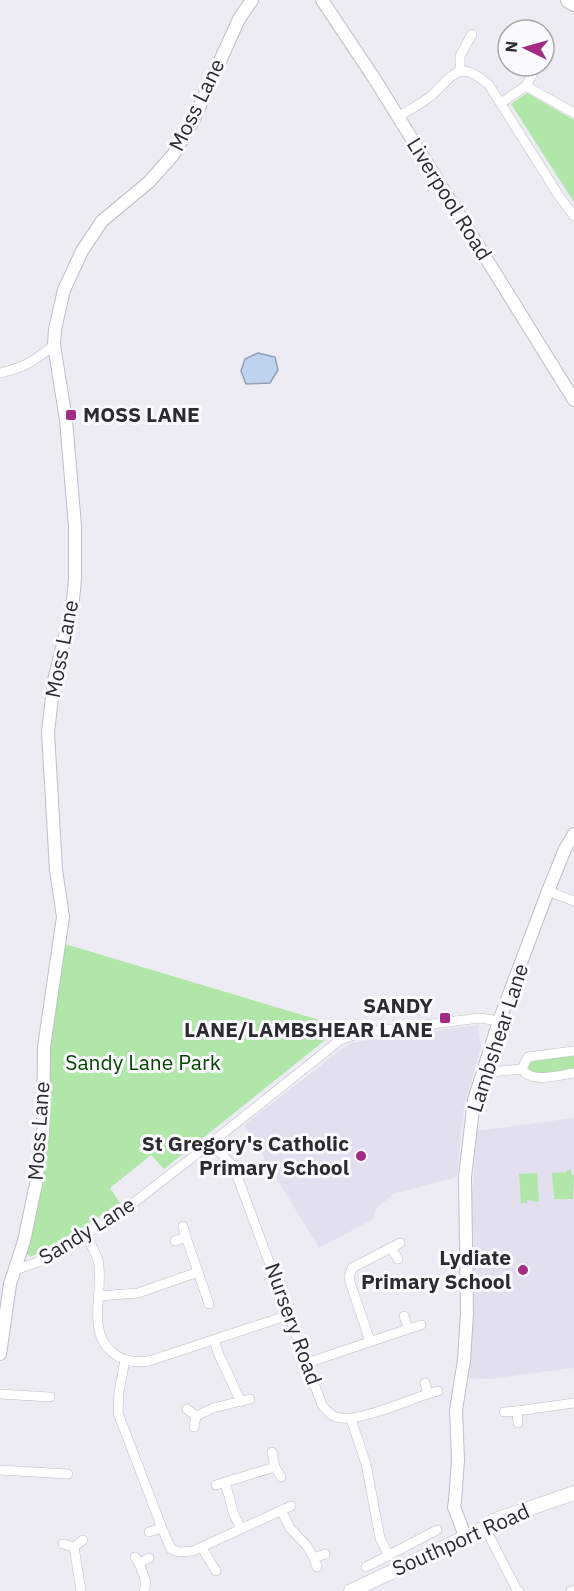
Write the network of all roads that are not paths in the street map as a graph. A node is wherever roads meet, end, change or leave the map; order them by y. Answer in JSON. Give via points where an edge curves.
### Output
{"nodes":[{"id":1,"x":252,"y":0,"type":"edge"},
{"id":2,"x":322,"y":0,"type":"edge"},
{"id":3,"x":569,"y":0,"type":"edge"},
{"id":4,"x":574,"y":3,"type":"edge"},
{"id":5,"x":472,"y":34,"type":"dead end"},
{"id":6,"x":460,"y":71,"type":"junction"},
{"id":7,"x":530,"y":78,"type":"edge"},
{"id":8,"x":526,"y":86,"type":"junction"},
{"id":9,"x":501,"y":103,"type":"junction"},
{"id":10,"x":574,"y":113,"type":"edge"},
{"id":11,"x":398,"y":117,"type":"junction"},
{"id":12,"x":574,"y":216,"type":"edge"},
{"id":13,"x":54,"y":345,"type":"junction"},
{"id":14,"x":0,"y":373,"type":"edge"},
{"id":15,"x":574,"y":399,"type":"edge"},
{"id":16,"x":574,"y":834,"type":"edge"},
{"id":17,"x":548,"y":891,"type":"junction"},
{"id":18,"x":574,"y":902,"type":"edge"},
{"id":19,"x":499,"y":1021,"type":"junction"},
{"id":20,"x":574,"y":1051,"type":"edge"},
{"id":21,"x":522,"y":1069,"type":"junction"},
{"id":22,"x":483,"y":1070,"type":"junction"},
{"id":23,"x":574,"y":1073,"type":"edge"},
{"id":24,"x":211,"y":1143,"type":"junction"},
{"id":25,"x":183,"y":1226,"type":"dead end"},
{"id":26,"x":85,"y":1234,"type":"junction"},
{"id":27,"x":186,"y":1237,"type":"junction"},
{"id":28,"x":175,"y":1241,"type":"dead end"},
{"id":29,"x":398,"y":1259,"type":"dead end"},
{"id":30,"x":15,"y":1270,"type":"junction"},
{"id":31,"x":198,"y":1272,"type":"junction"},
{"id":32,"x":5,"y":1284,"type":"edge"},
{"id":33,"x":99,"y":1296,"type":"junction"},
{"id":34,"x":209,"y":1304,"type":"dead end"},
{"id":35,"x":289,"y":1315,"type":"junction"},
{"id":36,"x":404,"y":1316,"type":"dead end"},
{"id":37,"x":421,"y":1325,"type":"dead end"},
{"id":38,"x":408,"y":1329,"type":"junction"},
{"id":39,"x":214,"y":1340,"type":"junction"},
{"id":40,"x":370,"y":1341,"type":"junction"},
{"id":41,"x":0,"y":1354,"type":"edge"},
{"id":42,"x":124,"y":1360,"type":"junction"},
{"id":43,"x":307,"y":1363,"type":"junction"},
{"id":44,"x":425,"y":1383,"type":"dead end"},
{"id":45,"x":0,"y":1394,"type":"edge"},
{"id":46,"x":50,"y":1397,"type":"dead end"},
{"id":47,"x":574,"y":1403,"type":"edge"},
{"id":48,"x":187,"y":1409,"type":"dead end"},
{"id":49,"x":517,"y":1411,"type":"junction"},
{"id":50,"x":504,"y":1412,"type":"dead end"},
{"id":51,"x":196,"y":1416,"type":"junction"},
{"id":52,"x":351,"y":1419,"type":"junction"},
{"id":53,"x":518,"y":1423,"type":"dead end"},
{"id":54,"x":194,"y":1427,"type":"dead end"},
{"id":55,"x":273,"y":1452,"type":"dead end"},
{"id":56,"x":275,"y":1467,"type":"junction"},
{"id":57,"x":0,"y":1470,"type":"edge"},
{"id":58,"x":68,"y":1474,"type":"dead end"},
{"id":59,"x":281,"y":1477,"type":"dead end"},
{"id":60,"x":574,"y":1493,"type":"edge"},
{"id":61,"x":162,"y":1528,"type":"junction"},
{"id":62,"x":241,"y":1528,"type":"junction"},
{"id":63,"x":485,"y":1528,"type":"junction"},
{"id":64,"x":437,"y":1530,"type":"dead end"},
{"id":65,"x":149,"y":1532,"type":"dead end"},
{"id":66,"x":465,"y":1536,"type":"junction"},
{"id":67,"x":83,"y":1540,"type":"dead end"},
{"id":68,"x":63,"y":1544,"type":"dead end"},
{"id":69,"x":74,"y":1547,"type":"junction"},
{"id":70,"x":202,"y":1548,"type":"junction"},
{"id":71,"x":325,"y":1554,"type":"dead end"},
{"id":72,"x":389,"y":1556,"type":"junction"},
{"id":73,"x":149,"y":1558,"type":"dead end"},
{"id":74,"x":366,"y":1568,"type":"dead end"},
{"id":75,"x":216,"y":1571,"type":"dead end"},
{"id":76,"x":81,"y":1591,"type":"edge"},
{"id":77,"x":144,"y":1591,"type":"edge"},
{"id":78,"x":351,"y":1591,"type":"edge"},
{"id":79,"x":517,"y":1591,"type":"edge"}],
"edges":[{"from":1,"to":13,"type":"street","name":"Moss Lane","via":[[173,155],[149,182],[102,221],[82,251],[64,290]]},
{"from":2,"to":11,"type":"street","name":"Liverpool Road"},
{"from":3,"to":4,"type":"highway"},
{"from":5,"to":6,"type":"street","via":[[460,56]]},
{"from":6,"to":9,"type":"street","via":[[479,76]]},
{"from":6,"to":11,"type":"street"},
{"from":7,"to":8,"type":"street"},
{"from":8,"to":9,"type":"street"},
{"from":8,"to":10,"type":"street"},
{"from":9,"to":12,"type":"street"},
{"from":11,"to":15,"type":"street","name":"Liverpool Road"},
{"from":13,"to":14,"type":"street","via":[[21,368]]},
{"from":13,"to":30,"type":"street","name":"Moss Lane","via":[[66,420],[75,526],[72,609],[54,680],[48,732],[56,870],[63,917],[44,1047],[43,1132],[36,1184]]},
{"from":16,"to":17,"type":"street","name":"Lambshear Lane"},
{"from":17,"to":18,"type":"street"},
{"from":17,"to":19,"type":"street","name":"Lambshear Lane"},
{"from":19,"to":22,"type":"street","name":"Lambshear Lane"},
{"from":19,"to":24,"type":"street","name":"Sandy Lane","via":[[480,1018],[346,1037]]},
{"from":20,"to":21,"type":"street","via":[[532,1056],[525,1060]]},
{"from":21,"to":22,"type":"street"},
{"from":21,"to":23,"type":"street","via":[[534,1078]]},
{"from":22,"to":66,"type":"street","name":"Lambshear Lane","via":[[474,1100],[466,1167],[467,1314],[456,1410],[458,1472],[454,1507]]},
{"from":24,"to":26,"type":"street","name":"Sandy Lane"},
{"from":24,"to":35,"type":"street","name":"Nursery Road","via":[[236,1173]]},
{"from":25,"to":27,"type":"street"},
{"from":26,"to":30,"type":"street","name":"Sandy Lane","via":[[38,1262]]},
{"from":26,"to":33,"type":"street","via":[[98,1260]]},
{"from":27,"to":28,"type":"street"},
{"from":27,"to":31,"type":"street"},
{"from":29,"to":40,"type":"street","via":[[396,1246],[352,1268],[349,1277]]},
{"from":30,"to":32,"type":"street","name":"Moss Lane"},
{"from":31,"to":33,"type":"street","via":[[138,1293]]},
{"from":31,"to":34,"type":"street"},
{"from":32,"to":41,"type":"street","name":"Moss Lane"},
{"from":33,"to":42,"type":"street","via":[[102,1340]]},
{"from":35,"to":39,"type":"street"},
{"from":35,"to":43,"type":"street","name":"Nursery Road"},
{"from":36,"to":38,"type":"street"},
{"from":37,"to":38,"type":"street"},
{"from":38,"to":40,"type":"street"},
{"from":39,"to":42,"type":"street","via":[[149,1361]]},
{"from":39,"to":51,"type":"street","via":[[246,1400]]},
{"from":40,"to":43,"type":"street"},
{"from":42,"to":61,"type":"street","via":[[118,1413]]},
{"from":43,"to":52,"type":"street","name":"Nursery Road","via":[[322,1405],[337,1418]]},
{"from":44,"to":52,"type":"street","via":[[433,1392]]},
{"from":45,"to":46,"type":"street"},
{"from":47,"to":49,"type":"street"},
{"from":48,"to":51,"type":"street"},
{"from":49,"to":50,"type":"street"},
{"from":49,"to":53,"type":"street"},
{"from":51,"to":54,"type":"street"},
{"from":52,"to":72,"type":"street","via":[[364,1457],[380,1538]]},
{"from":55,"to":56,"type":"street"},
{"from":56,"to":59,"type":"street"},
{"from":56,"to":62,"type":"street","via":[[220,1483]]},
{"from":57,"to":58,"type":"street"},
{"from":60,"to":63,"type":"main road","name":"Southport Road","via":[[495,1520]]},
{"from":61,"to":65,"type":"street"},
{"from":61,"to":70,"type":"street","via":[[174,1551]]},
{"from":62,"to":70,"type":"street"},
{"from":62,"to":71,"type":"street","via":[[286,1508],[290,1528],[306,1545],[315,1563]]},
{"from":63,"to":66,"type":"main road","name":"Southport Road"},
{"from":63,"to":79,"type":"street"},
{"from":64,"to":72,"type":"street"},
{"from":66,"to":78,"type":"main road","name":"Southport Road"},
{"from":67,"to":69,"type":"street"},
{"from":68,"to":69,"type":"street"},
{"from":69,"to":76,"type":"street"},
{"from":70,"to":75,"type":"street"},
{"from":72,"to":74,"type":"street"},
{"from":73,"to":77,"type":"street","via":[[137,1560],[146,1582]]}]}
